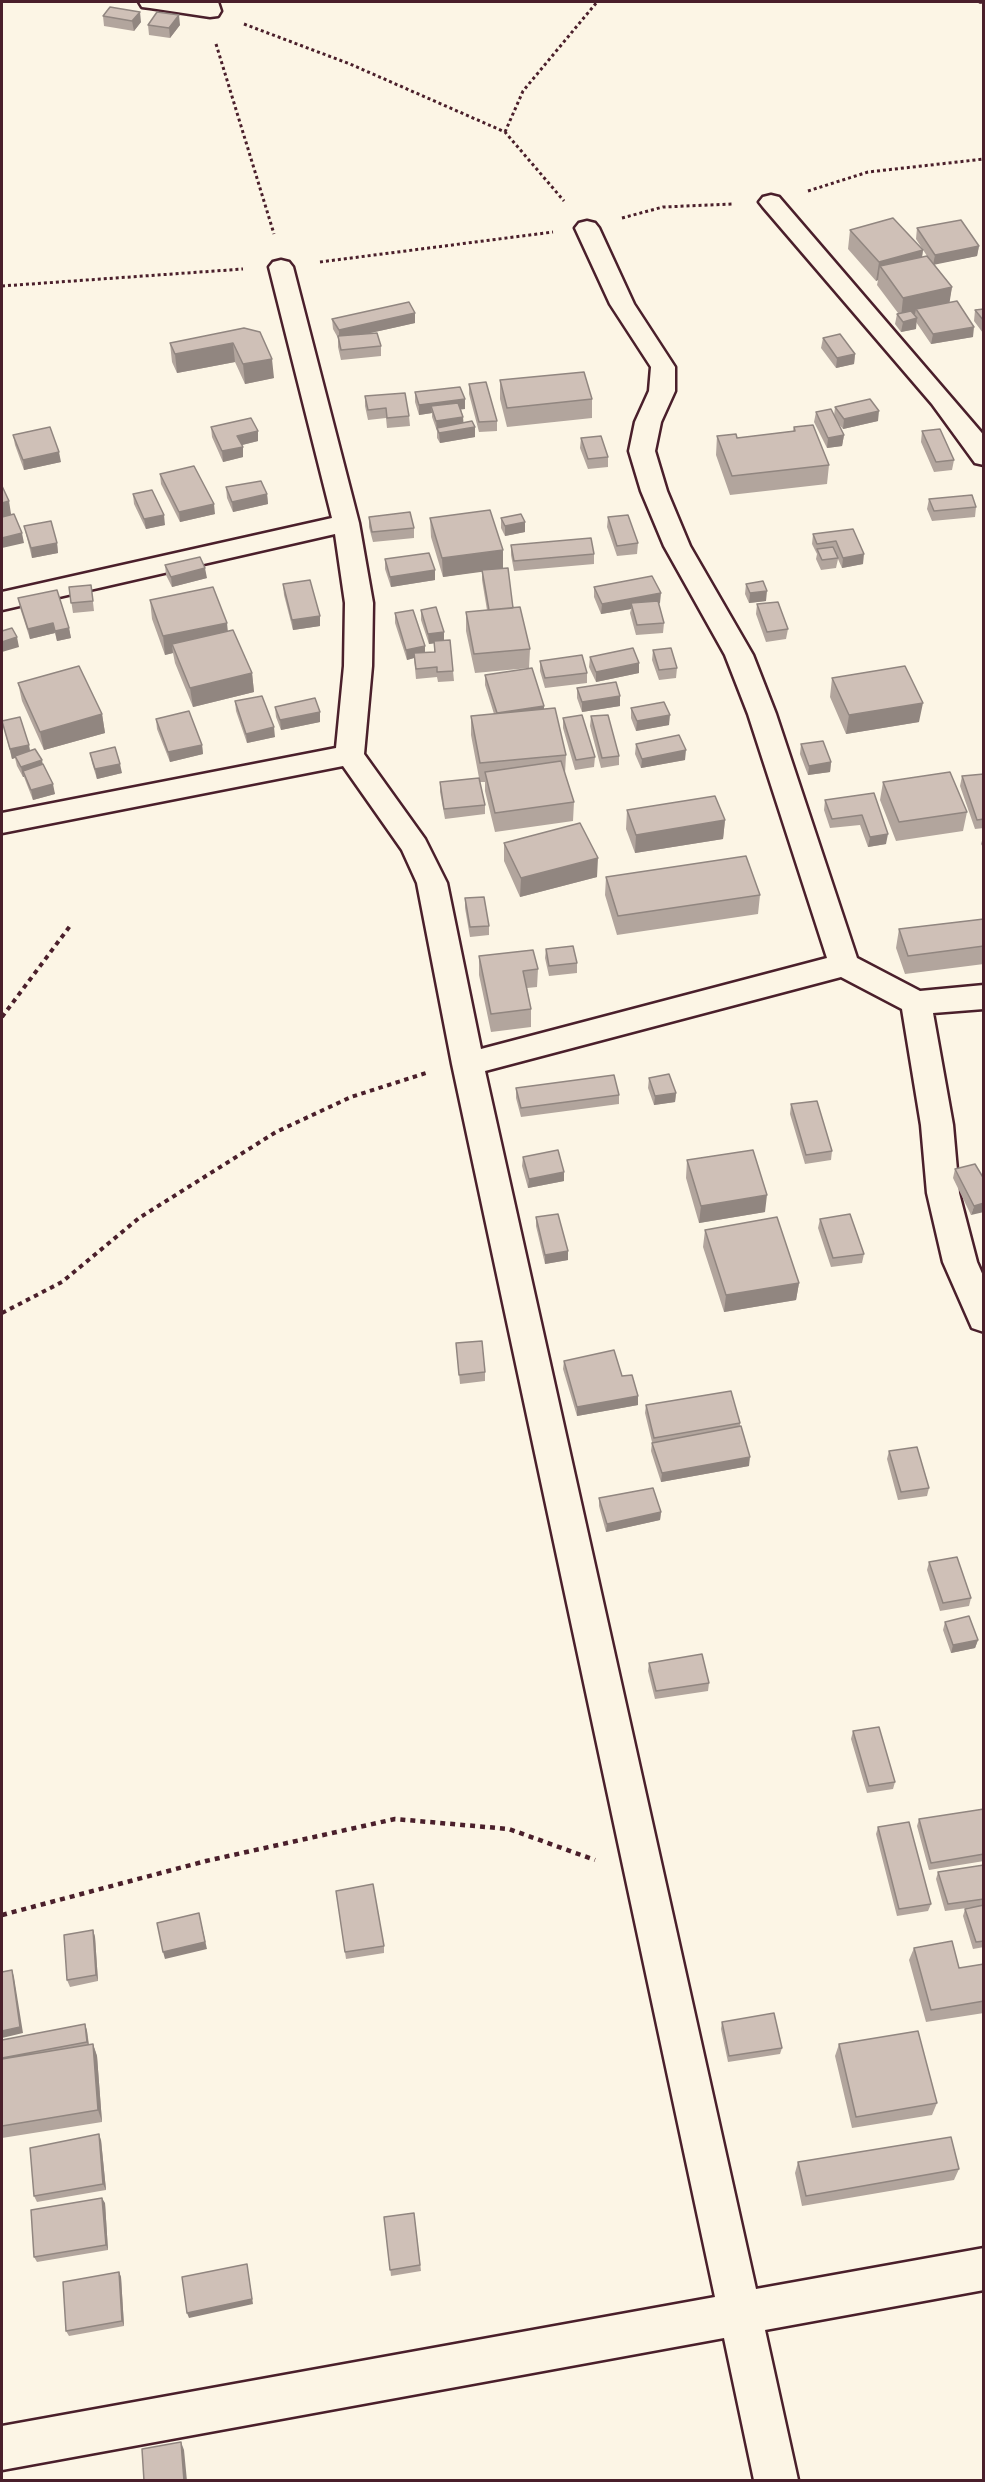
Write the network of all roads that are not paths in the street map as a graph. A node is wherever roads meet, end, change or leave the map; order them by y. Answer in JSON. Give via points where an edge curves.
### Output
{"nodes":[{"id":1,"x":150,"y":2,"type":"edge"},
{"id":2,"x":209,"y":6,"type":"edge"},
{"id":3,"x":771,"y":202,"type":"road end"},
{"id":4,"x":587,"y":228,"type":"road end"},
{"id":5,"x":281,"y":267,"type":"road end"},
{"id":6,"x":984,"y":457,"type":"edge"},
{"id":7,"x":346,"y":523,"type":"junction"},
{"id":8,"x":2,"y":601,"type":"edge"},
{"id":9,"x":350,"y":755,"type":"junction"},
{"id":10,"x":2,"y":823,"type":"edge"},
{"id":11,"x":844,"y":965,"type":"junction"},
{"id":12,"x":984,"y":997,"type":"edge"},
{"id":13,"x":916,"y":1003,"type":"junction"},
{"id":14,"x":468,"y":1064,"type":"junction"},
{"id":15,"x":984,"y":1318,"type":"edge"},
{"id":16,"x":984,"y":2269,"type":"edge"},
{"id":17,"x":739,"y":2313,"type":"junction"},
{"id":18,"x":2,"y":2448,"type":"edge"},
{"id":19,"x":776,"y":2481,"type":"edge"}],
"edges":[{"from":1,"to":2,"type":"street"},
{"from":3,"to":6,"type":"street","via":[[941,399]]},
{"from":4,"to":11,"type":"street","via":[[622,304],[663,367],[662,391],[648,422],[642,451],[654,491],[677,546],[739,655]]},
{"from":5,"to":7,"type":"street"},
{"from":7,"to":8,"type":"street"},
{"from":7,"to":9,"type":"street","via":[[359,603]]},
{"from":9,"to":10,"type":"street"},
{"from":9,"to":14,"type":"street","via":[[415,846],[432,883]]},
{"from":11,"to":13,"type":"street"},
{"from":11,"to":14,"type":"street"},
{"from":12,"to":13,"type":"street"},
{"from":13,"to":15,"type":"street","via":[[937,1125],[943,1193],[960,1262]]},
{"from":14,"to":17,"type":"street"},
{"from":16,"to":17,"type":"street"},
{"from":17,"to":18,"type":"street"},
{"from":17,"to":19,"type":"street"}]}
